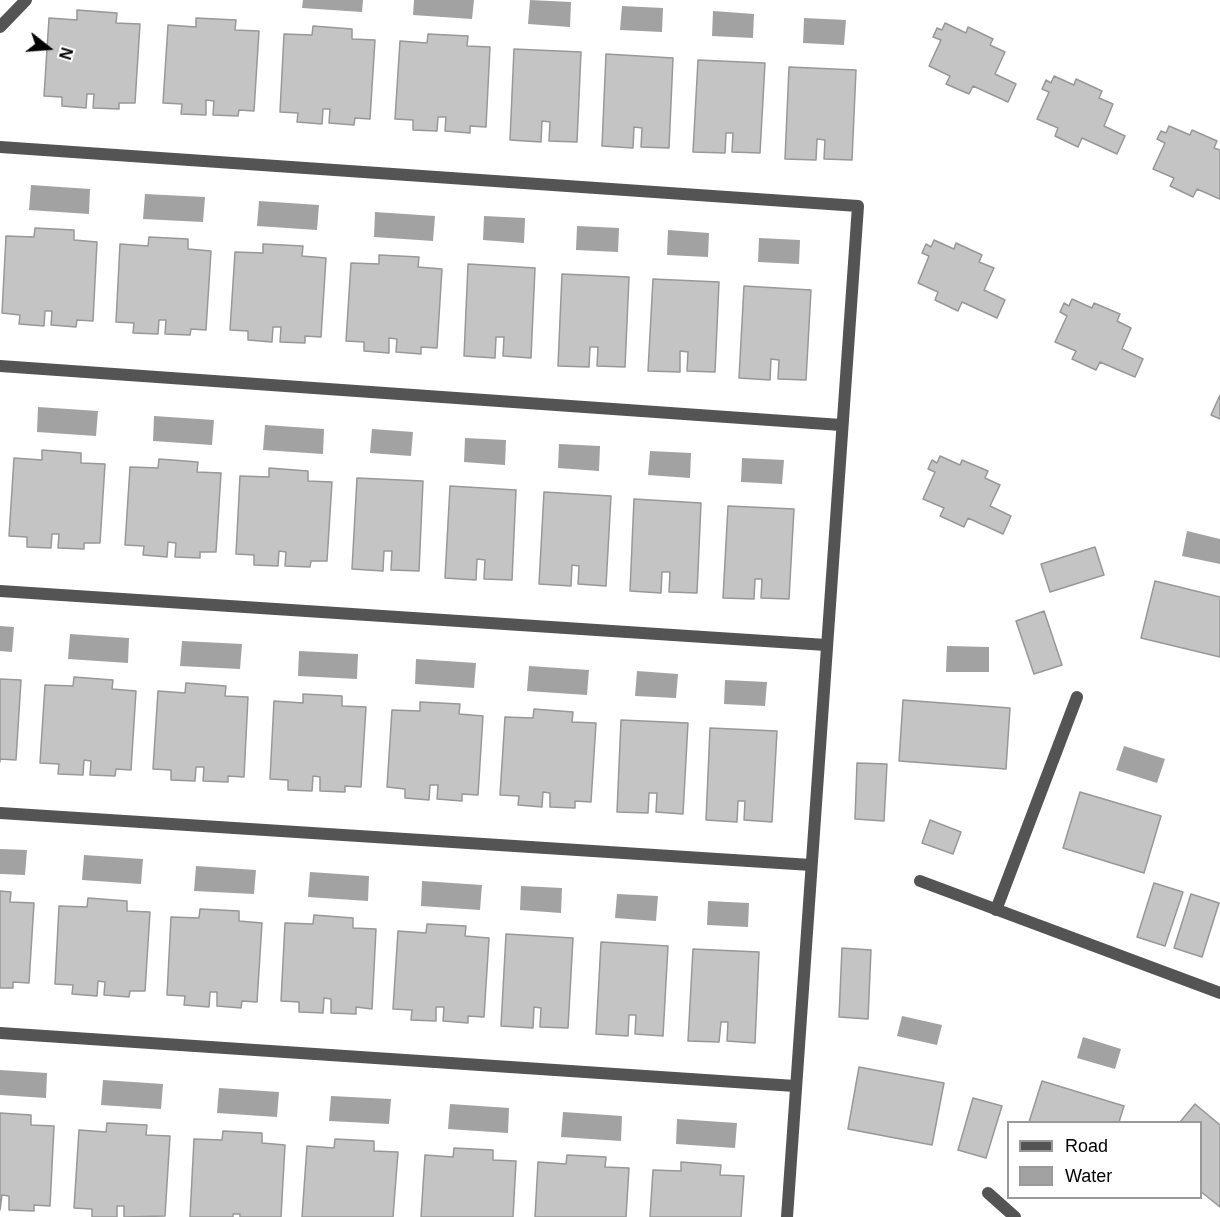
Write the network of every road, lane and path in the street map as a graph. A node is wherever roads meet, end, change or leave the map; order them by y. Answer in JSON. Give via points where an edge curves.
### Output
{"nodes":[{"id":1,"x":26,"y":0,"type":"edge"},
{"id":2,"x":0,"y":27,"type":"edge"},
{"id":3,"x":0,"y":147,"type":"edge"},
{"id":4,"x":0,"y":366,"type":"edge"},
{"id":5,"x":841,"y":425,"type":"junction"},
{"id":6,"x":0,"y":591,"type":"edge"},
{"id":7,"x":826,"y":645,"type":"junction"},
{"id":8,"x":1077,"y":697,"type":"dead end"},
{"id":9,"x":0,"y":813,"type":"edge"},
{"id":10,"x":811,"y":865,"type":"junction"},
{"id":11,"x":920,"y":881,"type":"dead end"},
{"id":12,"x":996,"y":910,"type":"junction"},
{"id":13,"x":1220,"y":993,"type":"edge"},
{"id":14,"x":0,"y":1033,"type":"edge"},
{"id":15,"x":795,"y":1086,"type":"junction"},
{"id":16,"x":988,"y":1193,"type":"dead end"},
{"id":17,"x":787,"y":1217,"type":"edge"},
{"id":18,"x":1015,"y":1217,"type":"edge"}],
"edges":[{"from":1,"to":2,"type":"street"},
{"from":3,"to":5,"type":"street","via":[[858,206]]},
{"from":4,"to":5,"type":"street"},
{"from":5,"to":7,"type":"street"},
{"from":6,"to":7,"type":"street"},
{"from":7,"to":10,"type":"street"},
{"from":8,"to":12,"type":"street"},
{"from":9,"to":10,"type":"street"},
{"from":10,"to":15,"type":"street"},
{"from":11,"to":12,"type":"street"},
{"from":12,"to":13,"type":"street"},
{"from":14,"to":15,"type":"street"},
{"from":15,"to":17,"type":"street"},
{"from":16,"to":18,"type":"street"}]}
